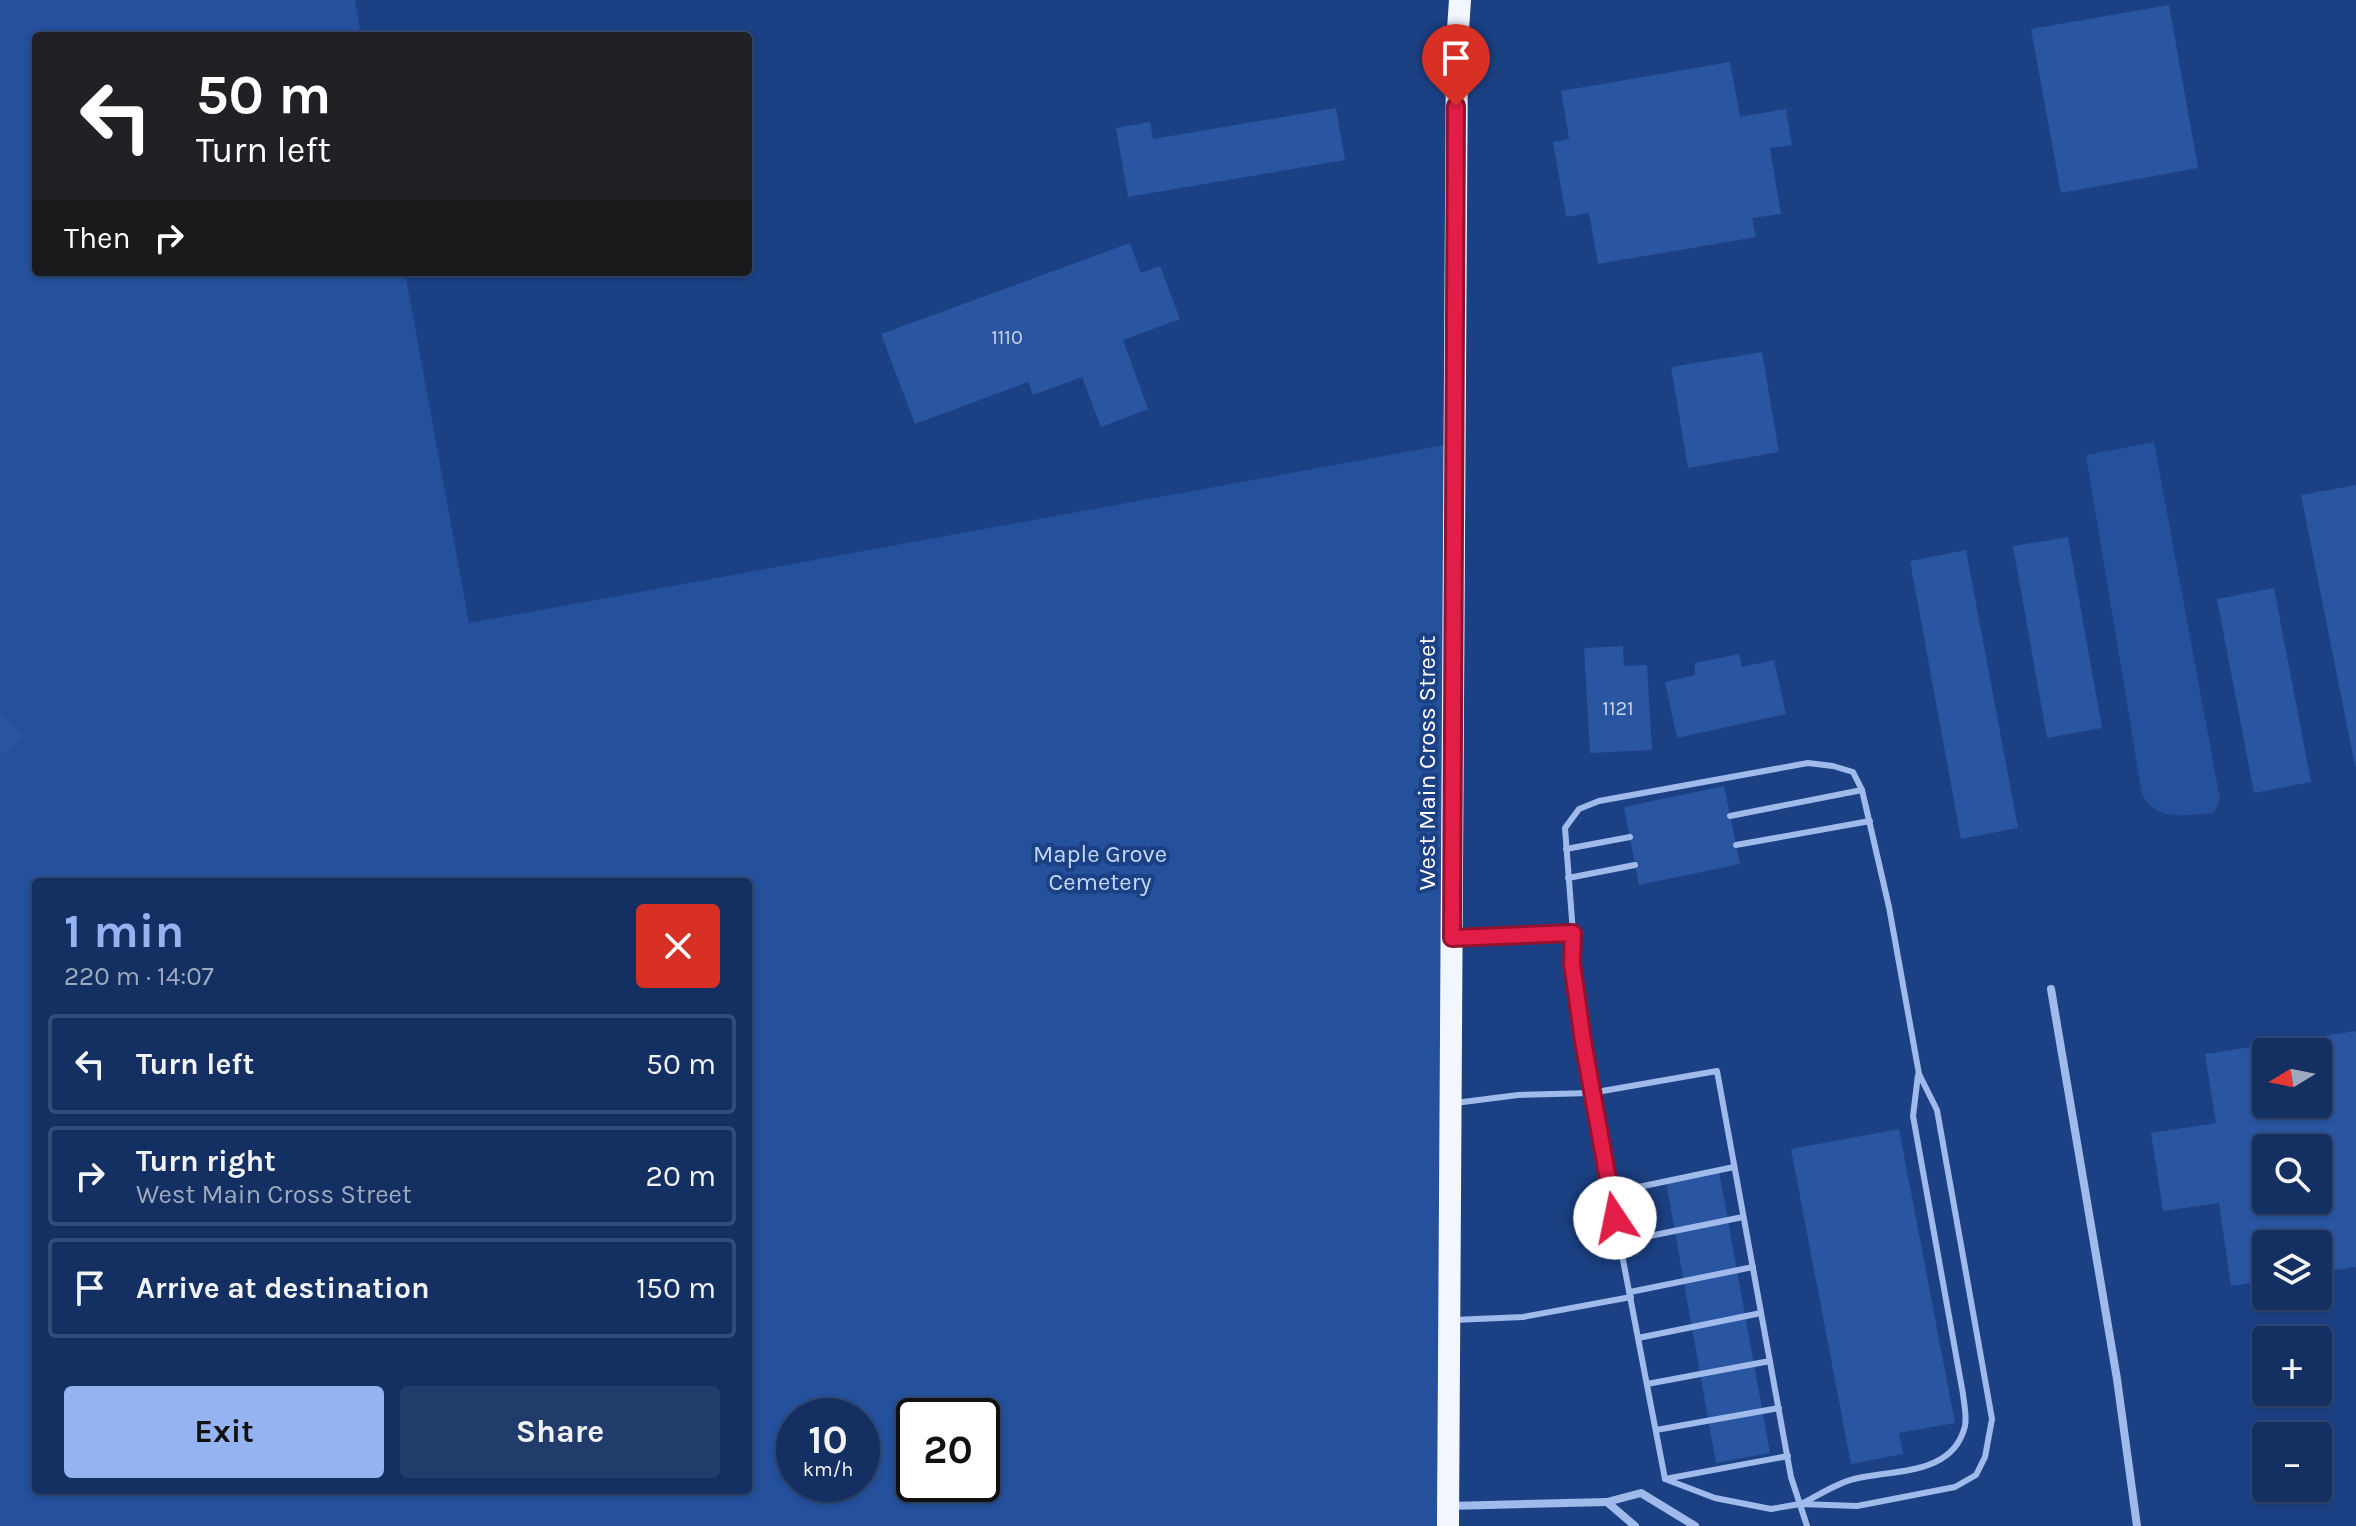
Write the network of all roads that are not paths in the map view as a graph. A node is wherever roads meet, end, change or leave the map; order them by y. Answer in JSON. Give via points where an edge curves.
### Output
{"nodes":[{"id":1,"x":1460,"y":0,"type":"edge"},
{"id":2,"x":1862,"y":790,"type":"junction"},
{"id":3,"x":1730,"y":816,"type":"dead end"},
{"id":4,"x":1870,"y":821,"type":"junction"},
{"id":5,"x":1630,"y":837,"type":"dead end"},
{"id":6,"x":1736,"y":845,"type":"dead end"},
{"id":7,"x":1566,"y":849,"type":"junction"},
{"id":8,"x":1635,"y":865,"type":"dead end"},
{"id":9,"x":1568,"y":878,"type":"junction"},
{"id":10,"x":1573,"y":933,"type":"junction"},
{"id":11,"x":1452,"y":938,"type":"junction"},
{"id":12,"x":2051,"y":989,"type":"dead end"},
{"id":13,"x":1919,"y":1074,"type":"junction"},
{"id":14,"x":1591,"y":1093,"type":"junction"},
{"id":15,"x":1451,"y":1103,"type":"junction"},
{"id":16,"x":1734,"y":1167,"type":"junction"},
{"id":17,"x":1610,"y":1193,"type":"junction"},
{"id":18,"x":1743,"y":1217,"type":"junction"},
{"id":19,"x":1620,"y":1242,"type":"junction"},
{"id":20,"x":1753,"y":1267,"type":"junction"},
{"id":21,"x":1630,"y":1295,"type":"junction"},
{"id":22,"x":1761,"y":1313,"type":"junction"},
{"id":23,"x":1449,"y":1321,"type":"junction"},
{"id":24,"x":1638,"y":1338,"type":"junction"},
{"id":25,"x":1770,"y":1361,"type":"junction"},
{"id":26,"x":1647,"y":1384,"type":"junction"},
{"id":27,"x":1779,"y":1408,"type":"junction"},
{"id":28,"x":1656,"y":1430,"type":"junction"},
{"id":29,"x":1788,"y":1456,"type":"junction"},
{"id":30,"x":1665,"y":1479,"type":"junction"},
{"id":31,"x":1607,"y":1502,"type":"junction"},
{"id":32,"x":1800,"y":1504,"type":"junction"},
{"id":33,"x":1448,"y":1516,"type":"edge"},
{"id":34,"x":1635,"y":1526,"type":"edge"},
{"id":35,"x":1695,"y":1526,"type":"edge"},
{"id":36,"x":1807,"y":1526,"type":"edge"},
{"id":37,"x":2137,"y":1526,"type":"edge"}],
"edges":[{"from":1,"to":11,"type":"highway","name":"West Main Cross Street"},
{"from":2,"to":3,"type":"lane"},
{"from":2,"to":4,"type":"lane"},
{"from":2,"to":7,"type":"lane","via":[[1853,772],[1808,763],[1599,801],[1579,809],[1565,828]]},
{"from":4,"to":6,"type":"lane"},
{"from":4,"to":13,"type":"lane"},
{"from":5,"to":7,"type":"lane"},
{"from":7,"to":9,"type":"lane"},
{"from":8,"to":9,"type":"lane"},
{"from":9,"to":10,"type":"lane"},
{"from":10,"to":11,"type":"lane"},
{"from":10,"to":14,"type":"lane","via":[[1572,963]]},
{"from":11,"to":15,"type":"highway","name":"West Main Cross Street"},
{"from":12,"to":37,"type":"street"},
{"from":13,"to":32,"type":"lane","via":[[1913,1116],[1966,1424],[1943,1460],[1851,1480]]},
{"from":13,"to":32,"type":"lane","via":[[1937,1110],[1986,1375],[1992,1419],[1985,1457],[1976,1475],[1955,1487],[1857,1506]]},
{"from":14,"to":15,"type":"lane"},
{"from":14,"to":16,"type":"lane","via":[[1717,1071]]},
{"from":14,"to":17,"type":"lane"},
{"from":15,"to":23,"type":"highway","name":"West Main Cross Street"},
{"from":16,"to":17,"type":"lane"},
{"from":16,"to":18,"type":"lane"},
{"from":17,"to":19,"type":"lane"},
{"from":18,"to":19,"type":"lane"},
{"from":18,"to":20,"type":"lane"},
{"from":19,"to":21,"type":"lane"},
{"from":20,"to":21,"type":"lane"},
{"from":20,"to":22,"type":"lane"},
{"from":21,"to":23,"type":"lane","via":[[1523,1317]]},
{"from":21,"to":24,"type":"lane"},
{"from":22,"to":24,"type":"lane"},
{"from":22,"to":25,"type":"lane"},
{"from":23,"to":33,"type":"highway","name":"West Main Cross Street"},
{"from":24,"to":26,"type":"lane"},
{"from":25,"to":26,"type":"lane"},
{"from":25,"to":27,"type":"lane"},
{"from":26,"to":28,"type":"lane"},
{"from":27,"to":28,"type":"lane"},
{"from":27,"to":29,"type":"lane"},
{"from":28,"to":30,"type":"lane"},
{"from":29,"to":30,"type":"lane"},
{"from":29,"to":32,"type":"lane"},
{"from":30,"to":32,"type":"lane","via":[[1771,1509]]},
{"from":31,"to":33,"type":"street"},
{"from":31,"to":34,"type":"street"},
{"from":31,"to":35,"type":"street","via":[[1641,1493]]},
{"from":32,"to":36,"type":"lane"}]}
